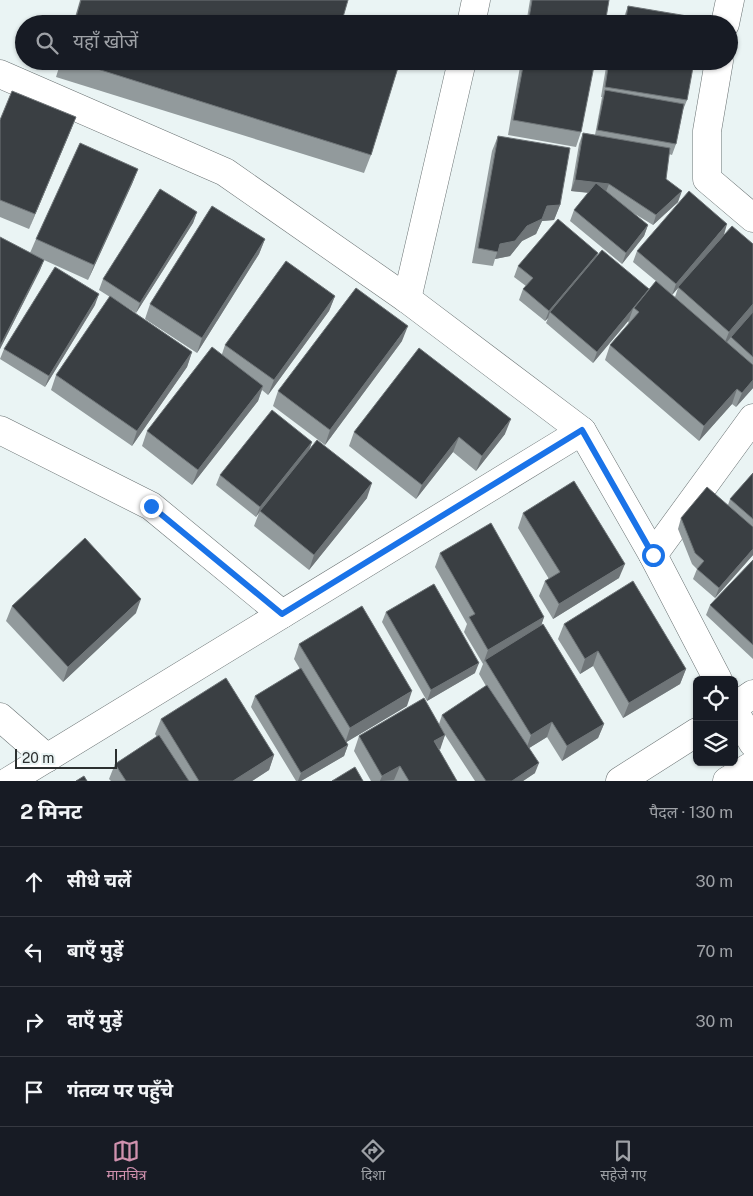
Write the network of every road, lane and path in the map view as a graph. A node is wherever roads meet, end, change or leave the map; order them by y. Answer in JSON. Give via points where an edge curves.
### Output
{"nodes":[{"id":1,"x":476,"y":0,"type":"edge"},
{"id":2,"x":730,"y":0,"type":"edge"},
{"id":3,"x":473,"y":15,"type":"edge"},
{"id":4,"x":728,"y":15,"type":"edge"},
{"id":5,"x":460,"y":70,"type":"edge"},
{"id":6,"x":717,"y":70,"type":"edge"},
{"id":7,"x":0,"y":74,"type":"edge"},
{"id":8,"x":753,"y":218,"type":"edge"},
{"id":9,"x":407,"y":299,"type":"junction"},
{"id":10,"x":753,"y":418,"type":"edge"},
{"id":11,"x":0,"y":430,"type":"edge"},
{"id":12,"x":582,"y":430,"type":"junction"},
{"id":13,"x":653,"y":555,"type":"junction"},
{"id":14,"x":282,"y":614,"type":"junction"},
{"id":15,"x":716,"y":676,"type":"edge"},
{"id":16,"x":753,"y":694,"type":"edge"},
{"id":17,"x":738,"y":706,"type":"edge"},
{"id":18,"x":738,"y":716,"type":"edge"},
{"id":19,"x":0,"y":717,"type":"edge"},
{"id":20,"x":693,"y":735,"type":"edge"},
{"id":21,"x":753,"y":743,"type":"edge"},
{"id":22,"x":47,"y":758,"type":"junction"},
{"id":23,"x":753,"y":765,"type":"edge"},
{"id":24,"x":9,"y":781,"type":"edge"},
{"id":25,"x":620,"y":781,"type":"edge"},
{"id":26,"x":727,"y":781,"type":"edge"}],
"edges":[{"from":1,"to":3,"type":"street"},
{"from":2,"to":4,"type":"street"},
{"from":5,"to":9,"type":"street"},
{"from":6,"to":8,"type":"street","via":[[707,131],[707,180]]},
{"from":7,"to":9,"type":"street","via":[[225,172]]},
{"from":9,"to":12,"type":"street"},
{"from":10,"to":13,"type":"street"},
{"from":11,"to":14,"type":"street","via":[[151,506]]},
{"from":12,"to":13,"type":"street"},
{"from":12,"to":14,"type":"street"},
{"from":13,"to":15,"type":"street"},
{"from":14,"to":22,"type":"street"},
{"from":16,"to":17,"type":"street"},
{"from":18,"to":21,"type":"street"},
{"from":19,"to":22,"type":"street"},
{"from":20,"to":25,"type":"street"},
{"from":22,"to":24,"type":"street"},
{"from":23,"to":26,"type":"street"}]}
